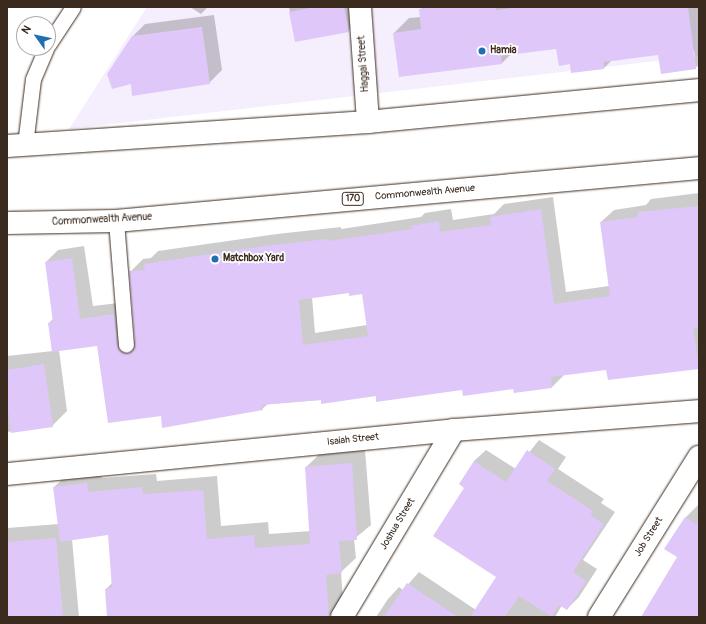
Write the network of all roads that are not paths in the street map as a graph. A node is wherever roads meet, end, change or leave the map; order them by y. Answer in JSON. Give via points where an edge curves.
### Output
{"nodes":[{"id":1,"x":360,"y":7,"type":"edge"},
{"id":2,"x":69,"y":8,"type":"edge"},
{"id":3,"x":56,"y":31,"type":"edge"},
{"id":4,"x":43,"y":56,"type":"edge"},
{"id":5,"x":699,"y":90,"type":"edge"},
{"id":6,"x":368,"y":122,"type":"junction"},
{"id":7,"x":16,"y":145,"type":"edge"},
{"id":8,"x":699,"y":168,"type":"edge"},
{"id":9,"x":116,"y":221,"type":"junction"},
{"id":10,"x":7,"y":223,"type":"edge"},
{"id":11,"x":126,"y":345,"type":"dead end"},
{"id":12,"x":699,"y":411,"type":"edge"},
{"id":13,"x":454,"y":430,"type":"junction"},
{"id":14,"x":699,"y":457,"type":"edge"},
{"id":15,"x":7,"y":474,"type":"edge"},
{"id":16,"x":342,"y":617,"type":"edge"},
{"id":17,"x":599,"y":617,"type":"edge"}],
"edges":[{"from":1,"to":6,"type":"main road","name":"Haggai Street"},
{"from":2,"to":3,"type":"lane"},
{"from":4,"to":7,"type":"lane","via":[[33,79]]},
{"from":5,"to":6,"type":"main road"},
{"from":6,"to":7,"type":"main road"},
{"from":8,"to":9,"type":"main road","name":"Commonwealth Avenue","number":"170"},
{"from":9,"to":10,"type":"main road","name":"Commonwealth Avenue","number":"170"},
{"from":9,"to":11,"type":"lane"},
{"from":12,"to":13,"type":"main road","name":"Isaiah Street"},
{"from":13,"to":15,"type":"main road","name":"Isaiah Street"},
{"from":13,"to":16,"type":"main road","name":"Joshua Street"},
{"from":14,"to":17,"type":"main road","name":"Job Street"}]}
